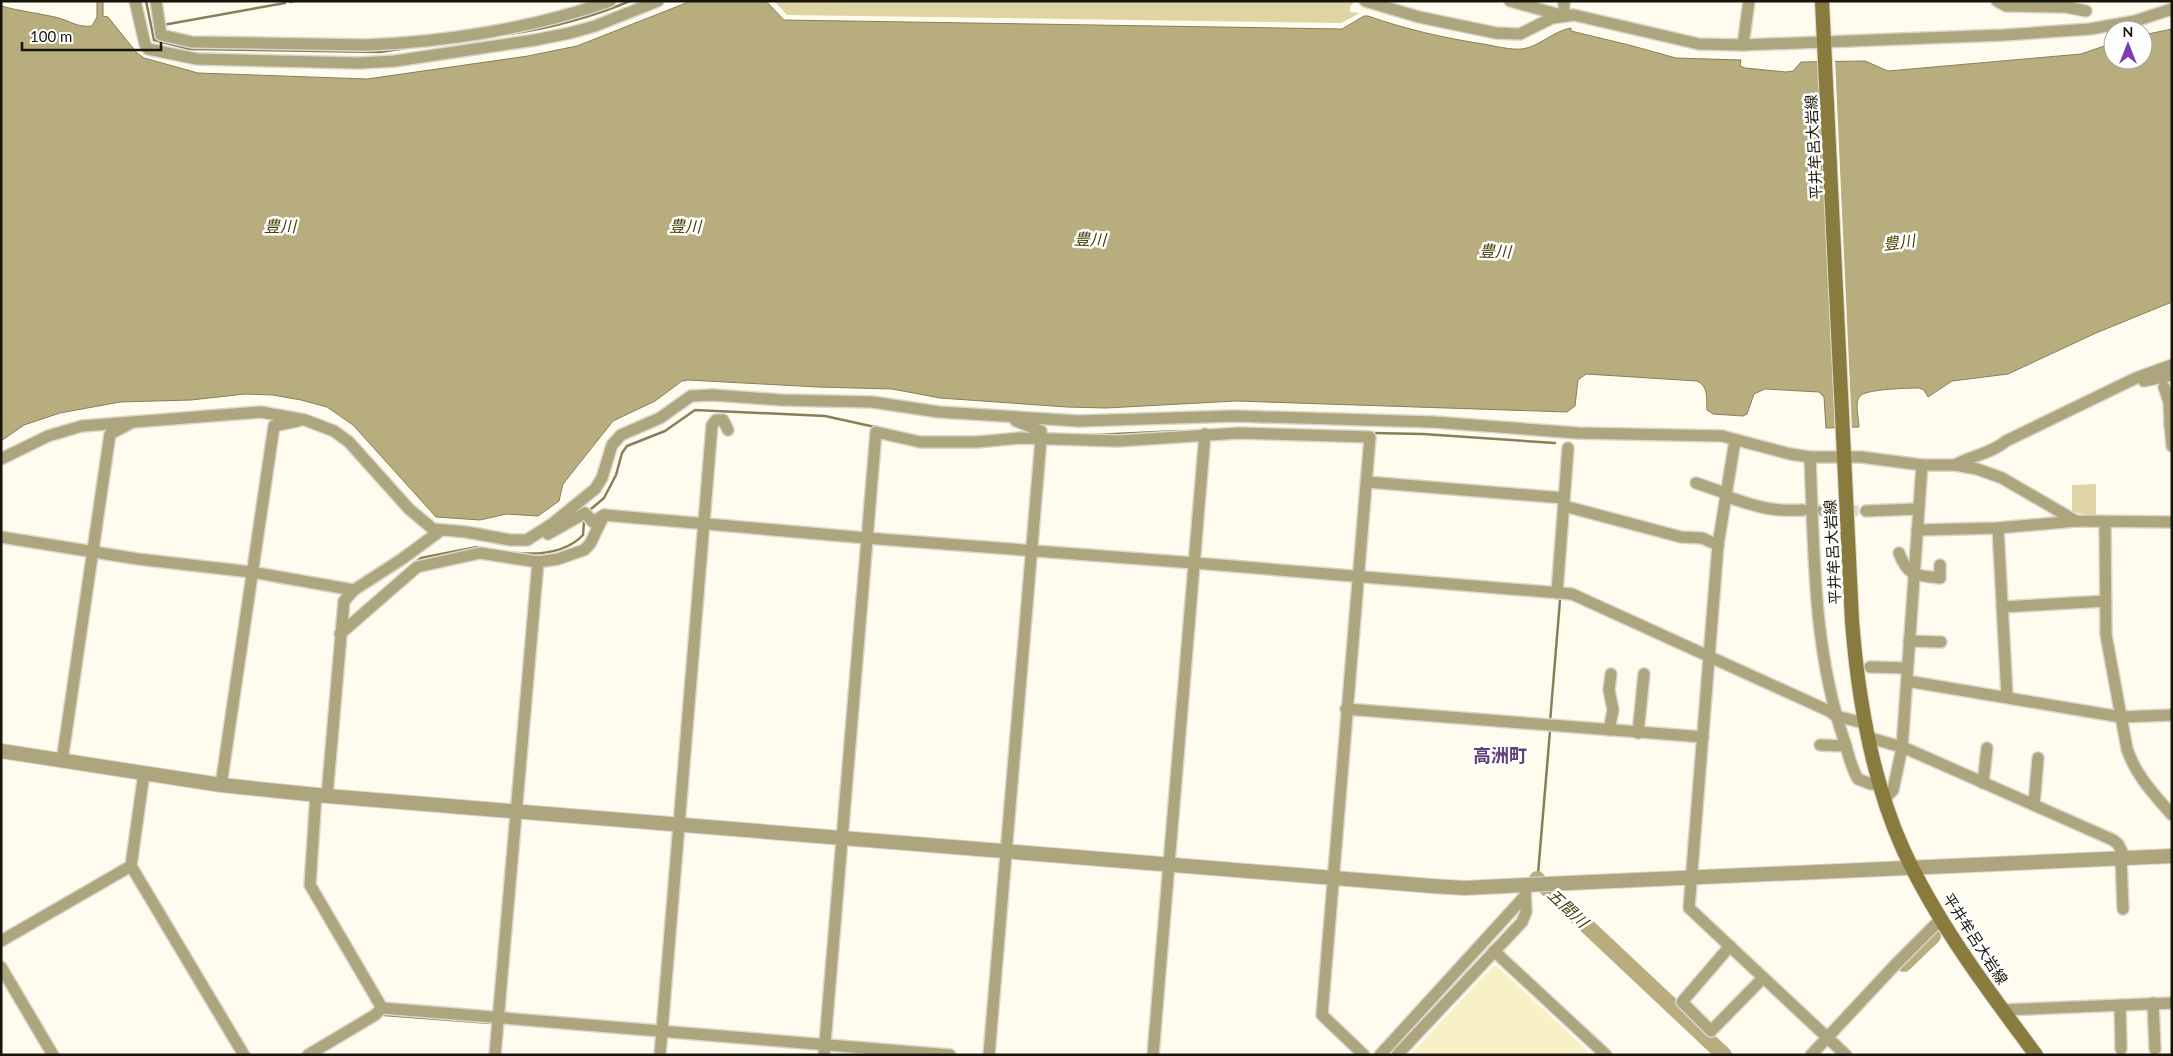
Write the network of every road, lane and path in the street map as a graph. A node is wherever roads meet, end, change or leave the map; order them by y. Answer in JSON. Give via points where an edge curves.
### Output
{"nodes":[{"id":1,"x":135,"y":1,"type":"edge"},
{"id":2,"x":156,"y":1,"type":"edge"},
{"id":3,"x":658,"y":1,"type":"edge"},
{"id":4,"x":1365,"y":1,"type":"edge"},
{"id":5,"x":1510,"y":1,"type":"edge"},
{"id":6,"x":1564,"y":1,"type":"edge"},
{"id":7,"x":1749,"y":1,"type":"edge"},
{"id":8,"x":1822,"y":1,"type":"edge"},
{"id":9,"x":1997,"y":1,"type":"edge"},
{"id":10,"x":604,"y":2,"type":"edge"},
{"id":11,"x":2172,"y":9,"type":"edge"},
{"id":12,"x":2086,"y":11,"type":"dead end"},
{"id":13,"x":1564,"y":16,"type":"junction"},
{"id":14,"x":1826,"y":43,"type":"junction"},
{"id":15,"x":1743,"y":44,"type":"junction"},
{"id":16,"x":2172,"y":366,"type":"edge"},
{"id":17,"x":2172,"y":375,"type":"edge"},
{"id":18,"x":2136,"y":378,"type":"junction"},
{"id":19,"x":2164,"y":387,"type":"dead end"},
{"id":20,"x":1015,"y":417,"type":"junction"},
{"id":21,"x":137,"y":420,"type":"junction"},
{"id":22,"x":305,"y":420,"type":"junction"},
{"id":23,"x":2171,"y":424,"type":"edge"},
{"id":24,"x":728,"y":430,"type":"dead end"},
{"id":25,"x":1205,"y":434,"type":"junction"},
{"id":26,"x":1041,"y":435,"type":"junction"},
{"id":27,"x":1734,"y":440,"type":"junction"},
{"id":28,"x":2172,"y":446,"type":"edge"},
{"id":29,"x":1568,"y":448,"type":"dead end"},
{"id":30,"x":1845,"y":454,"type":"junction"},
{"id":31,"x":1810,"y":457,"type":"junction"},
{"id":32,"x":1,"y":459,"type":"edge"},
{"id":33,"x":1922,"y":465,"type":"junction"},
{"id":34,"x":1955,"y":465,"type":"junction"},
{"id":35,"x":1367,"y":482,"type":"junction"},
{"id":36,"x":1696,"y":483,"type":"dead end"},
{"id":37,"x":1725,"y":495,"type":"junction"},
{"id":38,"x":1564,"y":502,"type":"junction"},
{"id":39,"x":1917,"y":509,"type":"junction"},
{"id":40,"x":1803,"y":510,"type":"dead end"},
{"id":41,"x":1866,"y":511,"type":"tunnel mouth"},
{"id":42,"x":604,"y":515,"type":"junction"},
{"id":43,"x":2076,"y":521,"type":"junction"},
{"id":44,"x":2105,"y":522,"type":"junction"},
{"id":45,"x":2172,"y":522,"type":"edge"},
{"id":46,"x":704,"y":523,"type":"junction"},
{"id":47,"x":1998,"y":528,"type":"junction"},
{"id":48,"x":1917,"y":530,"type":"junction"},
{"id":49,"x":440,"y":531,"type":"junction"},
{"id":50,"x":1,"y":537,"type":"edge"},
{"id":51,"x":866,"y":538,"type":"junction"},
{"id":52,"x":527,"y":540,"type":"junction"},
{"id":53,"x":1718,"y":544,"type":"junction"},
{"id":54,"x":93,"y":551,"type":"junction"},
{"id":55,"x":1031,"y":552,"type":"junction"},
{"id":56,"x":1899,"y":554,"type":"dead end"},
{"id":57,"x":538,"y":562,"type":"junction"},
{"id":58,"x":1194,"y":563,"type":"junction"},
{"id":59,"x":1940,"y":564,"type":"dead end"},
{"id":60,"x":251,"y":572,"type":"junction"},
{"id":61,"x":1914,"y":575,"type":"junction"},
{"id":62,"x":1357,"y":576,"type":"junction"},
{"id":63,"x":354,"y":590,"type":"junction"},
{"id":64,"x":1557,"y":593,"type":"junction"},
{"id":65,"x":2106,"y":601,"type":"junction"},
{"id":66,"x":2002,"y":607,"type":"junction"},
{"id":67,"x":340,"y":634,"type":"junction"},
{"id":68,"x":1909,"y":641,"type":"junction"},
{"id":69,"x":1941,"y":642,"type":"dead end"},
{"id":70,"x":1710,"y":656,"type":"junction"},
{"id":71,"x":1870,"y":668,"type":"dead end"},
{"id":72,"x":1907,"y":668,"type":"junction"},
{"id":73,"x":1610,"y":674,"type":"dead end"},
{"id":74,"x":1644,"y":674,"type":"dead end"},
{"id":75,"x":1907,"y":681,"type":"junction"},
{"id":76,"x":2007,"y":696,"type":"junction"},
{"id":77,"x":1346,"y":709,"type":"junction"},
{"id":78,"x":2172,"y":715,"type":"edge"},
{"id":79,"x":1836,"y":716,"type":"junction"},
{"id":80,"x":2121,"y":717,"type":"junction"},
{"id":81,"x":1864,"y":723,"type":"junction"},
{"id":82,"x":1609,"y":730,"type":"junction"},
{"id":83,"x":1638,"y":733,"type":"junction"},
{"id":84,"x":1867,"y":737,"type":"junction"},
{"id":85,"x":1703,"y":738,"type":"junction"},
{"id":86,"x":1820,"y":745,"type":"dead end"},
{"id":87,"x":1846,"y":746,"type":"junction"},
{"id":88,"x":1902,"y":747,"type":"junction"},
{"id":89,"x":1987,"y":748,"type":"dead end"},
{"id":90,"x":1,"y":751,"type":"edge"},
{"id":91,"x":2038,"y":758,"type":"dead end"},
{"id":92,"x":62,"y":761,"type":"junction"},
{"id":93,"x":144,"y":773,"type":"junction"},
{"id":94,"x":1983,"y":783,"type":"junction"},
{"id":95,"x":221,"y":785,"type":"junction"},
{"id":96,"x":1881,"y":785,"type":"junction"},
{"id":97,"x":321,"y":795,"type":"junction"},
{"id":98,"x":1885,"y":798,"type":"junction"},
{"id":99,"x":2034,"y":805,"type":"junction"},
{"id":100,"x":517,"y":811,"type":"junction"},
{"id":101,"x":2172,"y":815,"type":"edge"},
{"id":102,"x":679,"y":824,"type":"junction"},
{"id":103,"x":843,"y":837,"type":"junction"},
{"id":104,"x":1006,"y":850,"type":"junction"},
{"id":105,"x":2172,"y":856,"type":"edge"},
{"id":106,"x":2123,"y":858,"type":"junction"},
{"id":107,"x":1169,"y":864,"type":"junction"},
{"id":108,"x":131,"y":866,"type":"junction"},
{"id":109,"x":1912,"y":868,"type":"junction"},
{"id":110,"x":1332,"y":878,"type":"junction"},
{"id":111,"x":1691,"y":878,"type":"junction"},
{"id":112,"x":1525,"y":891,"type":"junction"},
{"id":113,"x":2123,"y":909,"type":"dead end"},
{"id":114,"x":1940,"y":920,"type":"junction"},
{"id":115,"x":1,"y":941,"type":"edge"},
{"id":116,"x":1730,"y":946,"type":"junction"},
{"id":117,"x":1494,"y":951,"type":"junction"},
{"id":118,"x":1,"y":967,"type":"edge"},
{"id":119,"x":1763,"y":978,"type":"junction"},
{"id":120,"x":2172,"y":1002,"type":"edge"},
{"id":121,"x":2153,"y":1003,"type":"junction"},
{"id":122,"x":2120,"y":1005,"type":"junction"},
{"id":123,"x":382,"y":1008,"type":"junction"},
{"id":124,"x":2002,"y":1010,"type":"junction"},
{"id":125,"x":498,"y":1017,"type":"junction"},
{"id":126,"x":661,"y":1031,"type":"junction"},
{"id":127,"x":1827,"y":1038,"type":"junction"},
{"id":128,"x":2155,"y":1049,"type":"dead end"},
{"id":129,"x":825,"y":1050,"type":"edge"},
{"id":130,"x":2122,"y":1050,"type":"dead end"},
{"id":131,"x":53,"y":1055,"type":"edge"},
{"id":132,"x":244,"y":1055,"type":"edge"},
{"id":133,"x":308,"y":1055,"type":"edge"},
{"id":134,"x":495,"y":1055,"type":"edge"},
{"id":135,"x":660,"y":1055,"type":"edge"},
{"id":136,"x":950,"y":1055,"type":"edge"},
{"id":137,"x":989,"y":1055,"type":"edge"},
{"id":138,"x":1153,"y":1055,"type":"edge"},
{"id":139,"x":1364,"y":1055,"type":"edge"},
{"id":140,"x":1380,"y":1055,"type":"edge"},
{"id":141,"x":1396,"y":1055,"type":"edge"},
{"id":142,"x":1606,"y":1055,"type":"edge"},
{"id":143,"x":1811,"y":1055,"type":"edge"},
{"id":144,"x":1846,"y":1055,"type":"edge"},
{"id":145,"x":2036,"y":1055,"type":"edge"}],
"edges":[{"from":1,"to":3,"type":"street","via":[[144,44],[148,49],[197,58],[359,63],[395,61],[535,40],[595,26]]},
{"from":2,"to":10,"type":"street","via":[[161,35],[192,42],[366,45],[507,29]]},
{"from":4,"to":13,"type":"street","via":[[1419,17],[1507,34],[1520,34],[1552,18]]},
{"from":5,"to":13,"type":"street"},
{"from":6,"to":13,"type":"street"},
{"from":7,"to":15,"type":"street"},
{"from":8,"to":14,"type":"main road","name":"平井牟呂大岩線"},
{"from":9,"to":12,"type":"street","via":[[2006,6],[2066,7]]},
{"from":11,"to":14,"type":"street","via":[[2135,21],[2090,29]]},
{"from":13,"to":15,"type":"street","via":[[1584,17],[1699,44]]},
{"from":14,"to":15,"type":"street"},
{"from":14,"to":30,"type":"main road","name":"平井牟呂大岩線"},
{"from":16,"to":18,"type":"street"},
{"from":17,"to":18,"type":"street","via":[[2146,382]]},
{"from":18,"to":34,"type":"street","via":[[2006,441],[1996,450]]},
{"from":19,"to":23,"type":"street"},
{"from":20,"to":26,"type":"street","via":[[1016,421]]},
{"from":20,"to":27,"type":"street","via":[[1079,421],[1234,416],[1371,420],[1578,433],[1722,436]]},
{"from":20,"to":52,"type":"street","via":[[939,412],[872,402],[691,396],[660,418],[615,439],[595,489]]},
{"from":21,"to":22,"type":"street","via":[[261,412]]},
{"from":21,"to":32,"type":"street","via":[[64,431],[26,445]]},
{"from":21,"to":54,"type":"street","via":[[110,434]]},
{"from":22,"to":49,"type":"street","via":[[334,431],[349,442],[409,509],[429,527]]},
{"from":22,"to":60,"type":"street","via":[[274,426]]},
{"from":23,"to":28,"type":"street"},
{"from":24,"to":46,"type":"street","via":[[723,420],[716,420],[712,425]]},
{"from":25,"to":26,"type":"street","via":[[1118,441]]},
{"from":25,"to":35,"type":"street","via":[[1370,437]]},
{"from":25,"to":58,"type":"street"},
{"from":26,"to":51,"type":"street","via":[[976,442],[920,442],[876,432]]},
{"from":26,"to":55,"type":"street"},
{"from":27,"to":31,"type":"street"},
{"from":27,"to":37,"type":"street"},
{"from":29,"to":38,"type":"street"},
{"from":30,"to":31,"type":"street"},
{"from":30,"to":33,"type":"street"},
{"from":30,"to":81,"type":"main road","name":"平井牟呂大岩線","via":[[1852,621]]},
{"from":31,"to":79,"type":"street","via":[[1815,589],[1820,637]]},
{"from":33,"to":34,"type":"street"},
{"from":33,"to":39,"type":"street"},
{"from":34,"to":43,"type":"street","via":[[2002,478]]},
{"from":35,"to":38,"type":"street"},
{"from":35,"to":62,"type":"street"},
{"from":36,"to":37,"type":"street"},
{"from":37,"to":40,"type":"street","via":[[1767,509]]},
{"from":37,"to":53,"type":"street"},
{"from":38,"to":53,"type":"street","via":[[1681,537],[1702,538]]},
{"from":38,"to":64,"type":"street"},
{"from":39,"to":41,"type":"street"},
{"from":39,"to":48,"type":"street"},
{"from":42,"to":46,"type":"street"},
{"from":42,"to":52,"type":"street","via":[[593,522],[588,516],[537,540]]},
{"from":42,"to":57,"type":"street","via":[[584,550]]},
{"from":43,"to":44,"type":"street"},
{"from":43,"to":47,"type":"street"},
{"from":44,"to":45,"type":"street"},
{"from":44,"to":65,"type":"street"},
{"from":46,"to":51,"type":"street"},
{"from":46,"to":102,"type":"street"},
{"from":47,"to":48,"type":"street"},
{"from":47,"to":66,"type":"street"},
{"from":48,"to":61,"type":"street"},
{"from":49,"to":52,"type":"street"},
{"from":49,"to":63,"type":"street"},
{"from":50,"to":54,"type":"street"},
{"from":51,"to":55,"type":"street"},
{"from":51,"to":103,"type":"street"},
{"from":53,"to":70,"type":"street"},
{"from":54,"to":60,"type":"street"},
{"from":54,"to":92,"type":"street"},
{"from":55,"to":58,"type":"street"},
{"from":55,"to":104,"type":"street"},
{"from":56,"to":61,"type":"street","via":[[1903,564]]},
{"from":57,"to":67,"type":"street","via":[[480,552],[417,567]]},
{"from":57,"to":100,"type":"street"},
{"from":58,"to":62,"type":"street"},
{"from":58,"to":107,"type":"street"},
{"from":59,"to":61,"type":"street","via":[[1940,578]]},
{"from":60,"to":63,"type":"street"},
{"from":60,"to":95,"type":"street"},
{"from":61,"to":68,"type":"street"},
{"from":62,"to":64,"type":"street"},
{"from":62,"to":77,"type":"street"},
{"from":63,"to":67,"type":"street","via":[[344,601]]},
{"from":64,"to":70,"type":"street","via":[[1572,594]]},
{"from":65,"to":66,"type":"street"},
{"from":65,"to":80,"type":"street","via":[[2106,636]]},
{"from":66,"to":76,"type":"street"},
{"from":67,"to":97,"type":"street"},
{"from":68,"to":69,"type":"street"},
{"from":68,"to":72,"type":"street"},
{"from":70,"to":79,"type":"street"},
{"from":70,"to":85,"type":"street"},
{"from":71,"to":72,"type":"street"},
{"from":72,"to":75,"type":"street"},
{"from":73,"to":82,"type":"street","via":[[1608,690],[1613,710]]},
{"from":74,"to":83,"type":"street"},
{"from":75,"to":76,"type":"street"},
{"from":75,"to":88,"type":"street"},
{"from":76,"to":80,"type":"street"},
{"from":77,"to":82,"type":"street"},
{"from":77,"to":110,"type":"street"},
{"from":78,"to":80,"type":"street"},
{"from":79,"to":81,"type":"street"},
{"from":79,"to":87,"type":"street"},
{"from":80,"to":101,"type":"street","via":[[2133,767]]},
{"from":81,"to":84,"type":"main road","name":"平井牟呂大岩線"},
{"from":82,"to":83,"type":"street"},
{"from":83,"to":85,"type":"street"},
{"from":84,"to":88,"type":"street"},
{"from":84,"to":96,"type":"main road","name":"平井牟呂大岩線"},
{"from":85,"to":111,"type":"street"},
{"from":86,"to":87,"type":"street"},
{"from":87,"to":96,"type":"street","via":[[1858,779]]},
{"from":88,"to":94,"type":"street"},
{"from":88,"to":98,"type":"street","via":[[1893,790]]},
{"from":89,"to":94,"type":"street"},
{"from":90,"to":92,"type":"street"},
{"from":91,"to":99,"type":"street"},
{"from":92,"to":93,"type":"street"},
{"from":93,"to":95,"type":"street"},
{"from":93,"to":108,"type":"street"},
{"from":94,"to":99,"type":"street"},
{"from":95,"to":97,"type":"street"},
{"from":96,"to":98,"type":"main road","name":"平井牟呂大岩線"},
{"from":97,"to":100,"type":"street"},
{"from":97,"to":123,"type":"street","via":[[310,885]]},
{"from":98,"to":109,"type":"main road","name":"平井牟呂大岩線"},
{"from":99,"to":106,"type":"street","via":[[2113,840]]},
{"from":100,"to":102,"type":"street"},
{"from":100,"to":125,"type":"street"},
{"from":102,"to":103,"type":"street"},
{"from":102,"to":126,"type":"street"},
{"from":103,"to":104,"type":"street"},
{"from":103,"to":129,"type":"street"},
{"from":104,"to":107,"type":"street"},
{"from":104,"to":137,"type":"street"},
{"from":105,"to":106,"type":"street"},
{"from":106,"to":109,"type":"street"},
{"from":106,"to":113,"type":"street"},
{"from":107,"to":110,"type":"street"},
{"from":107,"to":138,"type":"street"},
{"from":108,"to":115,"type":"street"},
{"from":108,"to":132,"type":"street"},
{"from":109,"to":111,"type":"street"},
{"from":109,"to":114,"type":"main road","name":"平井牟呂大岩線"},
{"from":110,"to":112,"type":"street"},
{"from":110,"to":139,"type":"street","via":[[1322,1015]]},
{"from":111,"to":112,"type":"street"},
{"from":111,"to":116,"type":"street","via":[[1689,908]]},
{"from":112,"to":117,"type":"street","via":[[1526,912],[1522,922]]},
{"from":112,"to":140,"type":"street"},
{"from":114,"to":124,"type":"main road","name":"平井牟呂大岩線"},
{"from":114,"to":127,"type":"street"},
{"from":116,"to":119,"type":"street"},
{"from":116,"to":119,"type":"street","via":[[1682,1002],[1712,1031]]},
{"from":117,"to":141,"type":"street"},
{"from":117,"to":142,"type":"street"},
{"from":118,"to":131,"type":"street"},
{"from":119,"to":127,"type":"street"},
{"from":120,"to":121,"type":"street"},
{"from":121,"to":122,"type":"street"},
{"from":121,"to":128,"type":"street"},
{"from":122,"to":124,"type":"street"},
{"from":122,"to":130,"type":"street"},
{"from":123,"to":125,"type":"street"},
{"from":123,"to":133,"type":"street"},
{"from":124,"to":145,"type":"main road","name":"平井牟呂大岩線"},
{"from":125,"to":126,"type":"street"},
{"from":125,"to":134,"type":"street"},
{"from":126,"to":129,"type":"street"},
{"from":126,"to":135,"type":"street"},
{"from":127,"to":143,"type":"street"},
{"from":127,"to":144,"type":"street"},
{"from":129,"to":136,"type":"street"}]}
